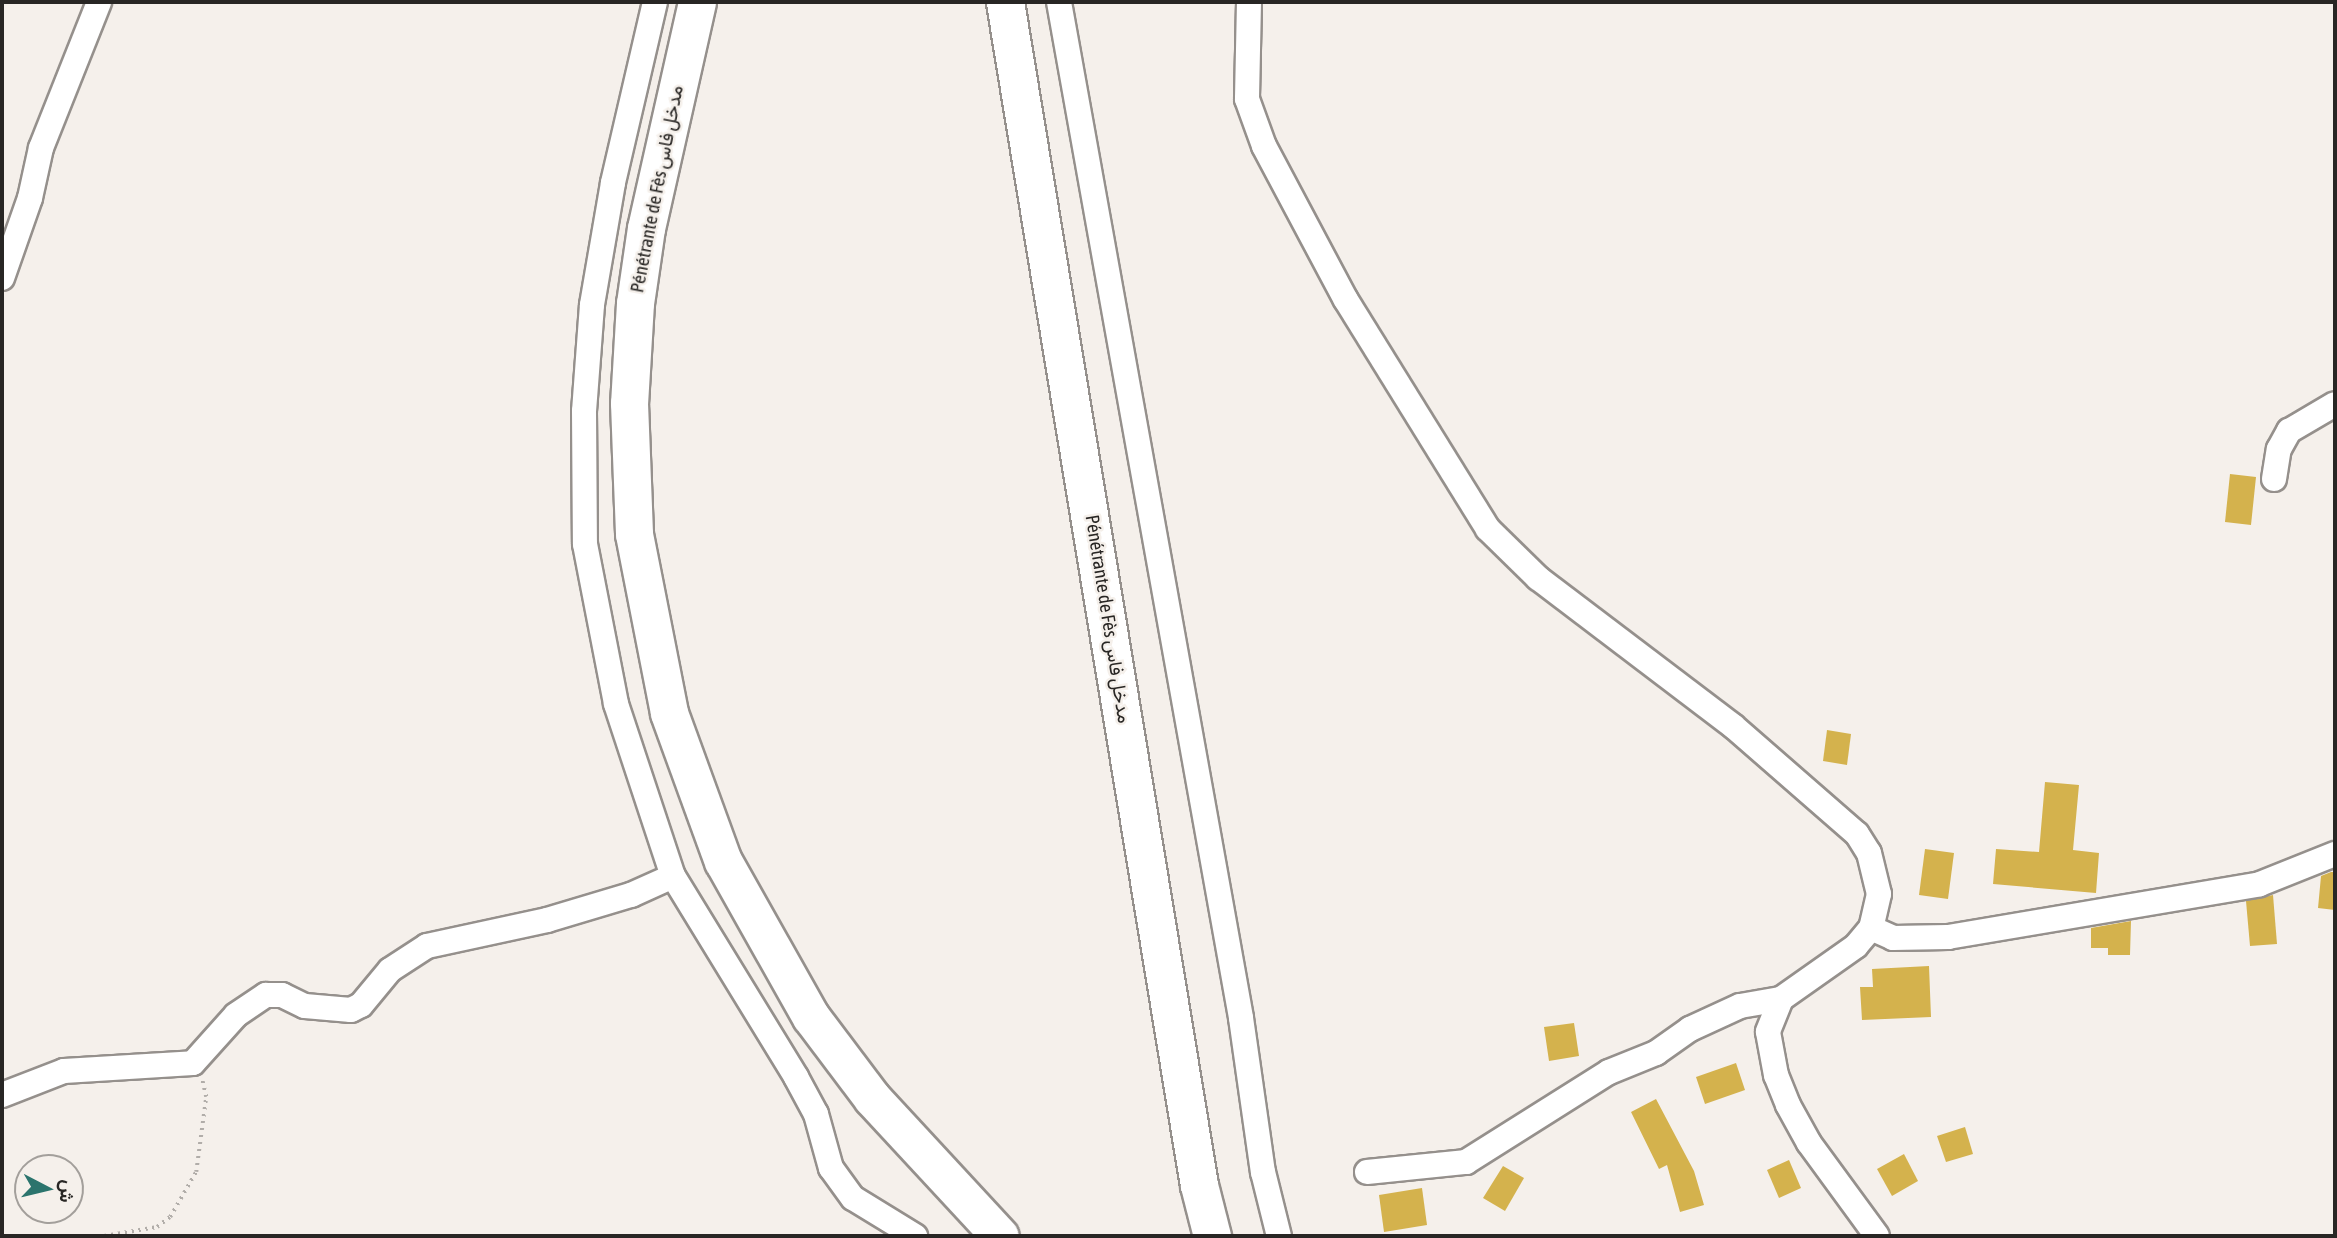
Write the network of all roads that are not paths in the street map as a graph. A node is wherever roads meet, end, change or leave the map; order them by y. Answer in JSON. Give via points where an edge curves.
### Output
{"nodes":[{"id":1,"x":99,"y":2,"type":"edge"},
{"id":2,"x":655,"y":2,"type":"edge"},
{"id":3,"x":697,"y":2,"type":"edge"},
{"id":4,"x":1005,"y":2,"type":"edge"},
{"id":5,"x":1059,"y":2,"type":"edge"},
{"id":6,"x":1249,"y":2,"type":"edge"},
{"id":7,"x":2,"y":278,"type":"edge"},
{"id":8,"x":2335,"y":404,"type":"edge"},
{"id":9,"x":2274,"y":478,"type":"dead end"},
{"id":10,"x":2335,"y":855,"type":"edge"},
{"id":11,"x":673,"y":876,"type":"junction"},
{"id":12,"x":1871,"y":928,"type":"junction"},
{"id":13,"x":1781,"y":999,"type":"junction"},
{"id":14,"x":2,"y":1096,"type":"edge"},
{"id":15,"x":1367,"y":1172,"type":"dead end"},
{"id":16,"x":915,"y":1236,"type":"edge"},
{"id":17,"x":1000,"y":1236,"type":"edge"},
{"id":18,"x":1212,"y":1236,"type":"edge"},
{"id":19,"x":1279,"y":1236,"type":"edge"},
{"id":20,"x":1877,"y":1236,"type":"edge"}],
"edges":[{"from":1,"to":7,"type":"street","via":[[41,148],[30,198]]},
{"from":2,"to":11,"type":"street","via":[[613,183],[592,305],[582,477],[585,544],[616,704]]},
{"from":3,"to":17,"type":"highway","name":"Pénétrante de Fès مدخل فاس","via":[[646,228],[635,303],[629,403],[634,534],[669,713],[723,861],[811,1017],[872,1098]]},
{"from":4,"to":18,"type":"highway","name":"Pénétrante de Fès مدخل فاس","via":[[1195,1158]]},
{"from":5,"to":19,"type":"street","via":[[1241,1017],[1263,1172]]},
{"from":6,"to":12,"type":"street","via":[[1245,78],[1254,124],[1346,300],[1472,506],[1520,563],[1733,726],[1857,834],[1878,874],[1877,912]]},
{"from":8,"to":9,"type":"street","via":[[2289,431],[2279,449]]},
{"from":10,"to":12,"type":"street","via":[[2260,884],[1948,937],[1893,938]]},
{"from":11,"to":14,"type":"street","via":[[631,895],[547,920],[427,946],[390,970],[361,1005],[351,1010],[305,1006],[282,995],[266,995],[236,1015],[193,1063],[64,1070]]},
{"from":11,"to":16,"type":"street","via":[[801,1087],[837,1178],[870,1211]]},
{"from":12,"to":13,"type":"street","via":[[1856,946],[1796,984]]},
{"from":13,"to":15,"type":"street","via":[[1740,1006],[1690,1029],[1656,1053],[1609,1073],[1466,1163]]},
{"from":13,"to":20,"type":"street","via":[[1768,1032],[1776,1075],[1809,1143]]}]}
